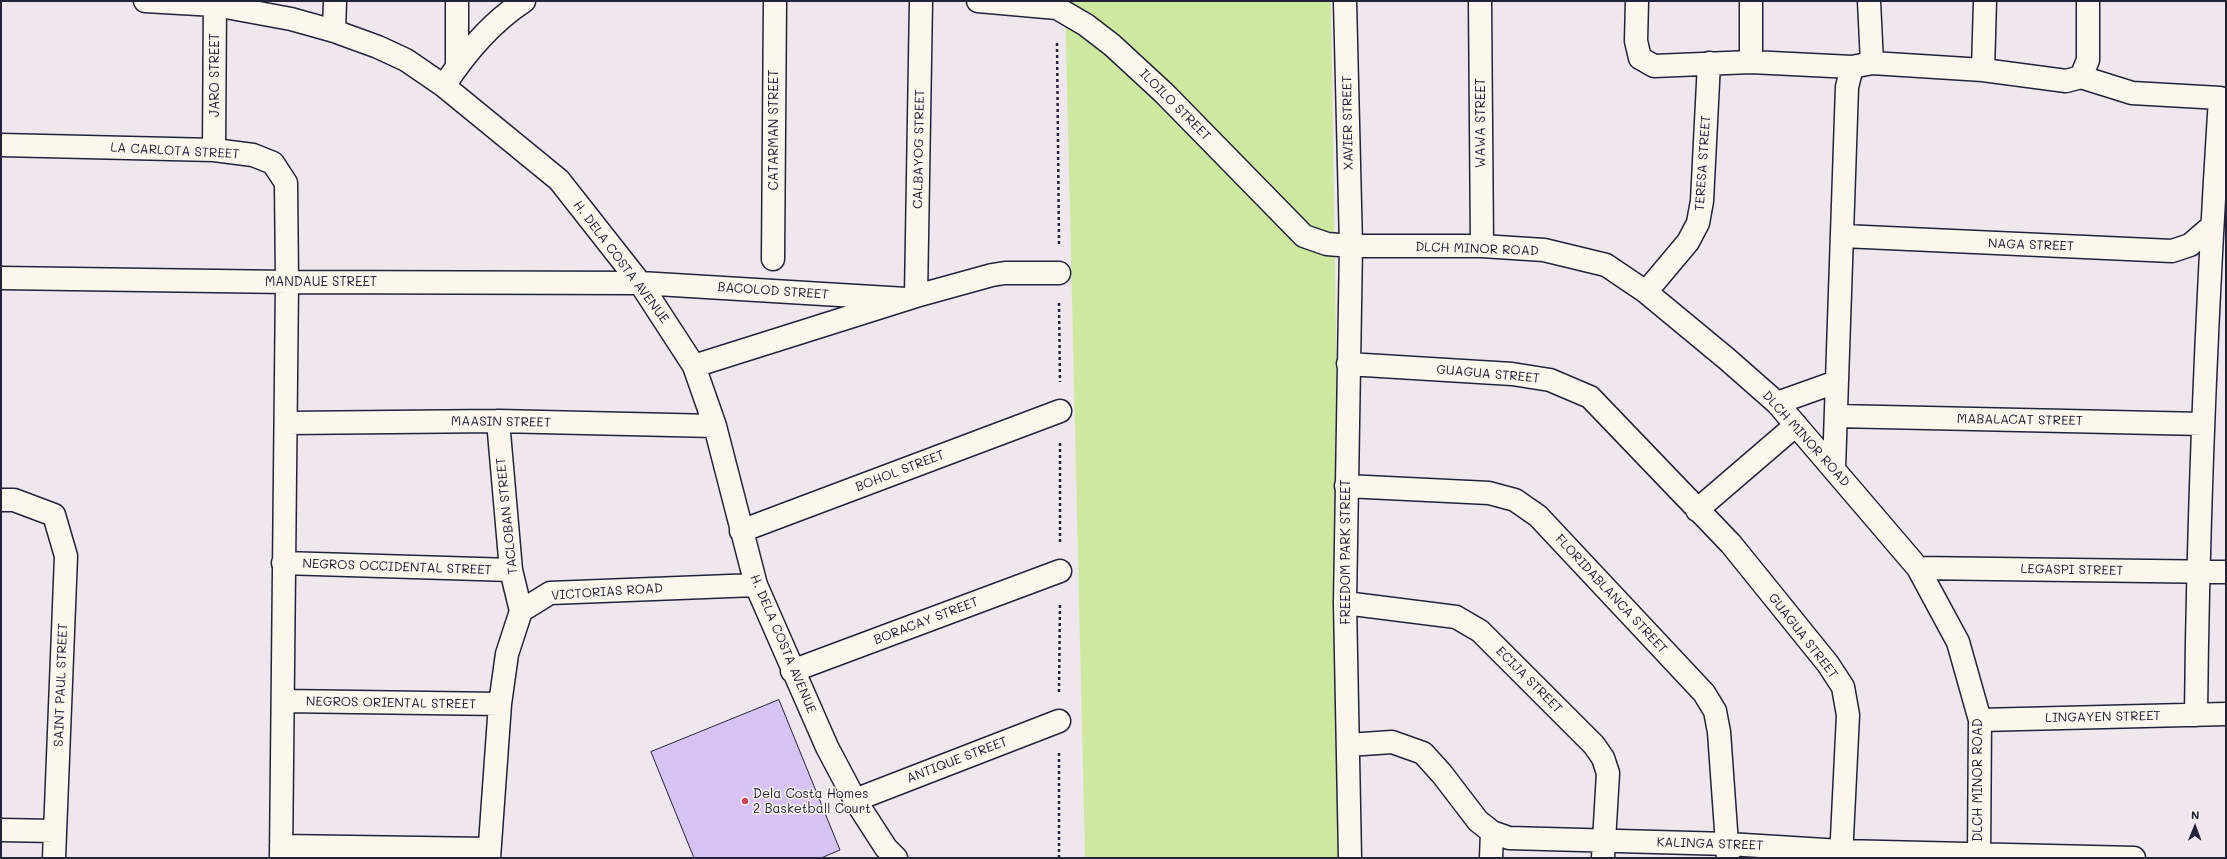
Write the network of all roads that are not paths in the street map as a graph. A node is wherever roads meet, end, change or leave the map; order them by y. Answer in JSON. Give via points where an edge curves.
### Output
{"nodes":[{"id":1,"x":145,"y":1,"type":"edge"},
{"id":2,"x":334,"y":1,"type":"edge"},
{"id":3,"x":457,"y":1,"type":"edge"},
{"id":4,"x":524,"y":1,"type":"edge"},
{"id":5,"x":775,"y":1,"type":"edge"},
{"id":6,"x":921,"y":1,"type":"edge"},
{"id":7,"x":978,"y":1,"type":"edge"},
{"id":8,"x":1345,"y":1,"type":"edge"},
{"id":9,"x":1480,"y":1,"type":"edge"},
{"id":10,"x":1637,"y":1,"type":"edge"},
{"id":11,"x":1751,"y":1,"type":"edge"},
{"id":12,"x":1869,"y":1,"type":"edge"},
{"id":13,"x":1985,"y":1,"type":"edge"},
{"id":14,"x":2088,"y":1,"type":"edge"},
{"id":15,"x":215,"y":3,"type":"edge"},
{"id":16,"x":334,"y":31,"type":"junction"},
{"id":17,"x":1751,"y":62,"type":"junction"},
{"id":18,"x":1709,"y":63,"type":"junction"},
{"id":19,"x":458,"y":65,"type":"junction"},
{"id":20,"x":1862,"y":65,"type":"junction"},
{"id":21,"x":1983,"y":70,"type":"junction"},
{"id":22,"x":2081,"y":77,"type":"junction"},
{"id":23,"x":444,"y":86,"type":"junction"},
{"id":24,"x":2223,"y":98,"type":"edge"},
{"id":25,"x":1,"y":145,"type":"edge"},
{"id":26,"x":214,"y":150,"type":"junction"},
{"id":27,"x":2212,"y":226,"type":"junction"},
{"id":28,"x":1843,"y":236,"type":"junction"},
{"id":29,"x":1351,"y":246,"type":"junction"},
{"id":30,"x":1482,"y":246,"type":"junction"},
{"id":31,"x":773,"y":258,"type":"dead end"},
{"id":32,"x":1059,"y":273,"type":"dead end"},
{"id":33,"x":1,"y":278,"type":"edge"},
{"id":34,"x":287,"y":282,"type":"junction"},
{"id":35,"x":640,"y":283,"type":"junction"},
{"id":36,"x":1646,"y":292,"type":"junction"},
{"id":37,"x":911,"y":298,"type":"junction"},
{"id":38,"x":1348,"y":364,"type":"junction"},
{"id":39,"x":694,"y":366,"type":"junction"},
{"id":40,"x":1836,"y":382,"type":"junction"},
{"id":41,"x":1777,"y":403,"type":"junction"},
{"id":42,"x":1060,"y":411,"type":"dead end"},
{"id":43,"x":1836,"y":416,"type":"junction"},
{"id":44,"x":498,"y":421,"type":"junction"},
{"id":45,"x":286,"y":422,"type":"junction"},
{"id":46,"x":2203,"y":424,"type":"junction"},
{"id":47,"x":1796,"y":425,"type":"junction"},
{"id":48,"x":715,"y":426,"type":"junction"},
{"id":49,"x":1834,"y":468,"type":"junction"},
{"id":50,"x":1346,"y":486,"type":"junction"},
{"id":51,"x":1,"y":500,"type":"edge"},
{"id":52,"x":1697,"y":510,"type":"junction"},
{"id":53,"x":740,"y":531,"type":"junction"},
{"id":54,"x":283,"y":563,"type":"junction"},
{"id":55,"x":1918,"y":568,"type":"junction"},
{"id":56,"x":511,"y":570,"type":"junction"},
{"id":57,"x":1060,"y":571,"type":"dead end"},
{"id":58,"x":2198,"y":571,"type":"junction"},
{"id":59,"x":2226,"y":572,"type":"edge"},
{"id":60,"x":756,"y":585,"type":"junction"},
{"id":61,"x":1345,"y":603,"type":"junction"},
{"id":62,"x":521,"y":611,"type":"junction"},
{"id":63,"x":792,"y":671,"type":"junction"},
{"id":64,"x":283,"y":701,"type":"junction"},
{"id":65,"x":500,"y":704,"type":"junction"},
{"id":66,"x":2226,"y":714,"type":"edge"},
{"id":67,"x":2196,"y":715,"type":"junction"},
{"id":68,"x":1980,"y":720,"type":"junction"},
{"id":69,"x":1059,"y":721,"type":"dead end"},
{"id":70,"x":1348,"y":745,"type":"junction"},
{"id":71,"x":855,"y":800,"type":"junction"},
{"id":72,"x":1,"y":830,"type":"edge"},
{"id":73,"x":55,"y":831,"type":"junction"},
{"id":74,"x":1492,"y":832,"type":"junction"},
{"id":75,"x":1603,"y":849,"type":"edge"},
{"id":76,"x":1728,"y":851,"type":"edge"},
{"id":77,"x":281,"y":852,"type":"edge"},
{"id":78,"x":489,"y":854,"type":"edge"},
{"id":79,"x":1841,"y":854,"type":"edge"},
{"id":80,"x":1979,"y":856,"type":"edge"},
{"id":81,"x":54,"y":858,"type":"edge"},
{"id":82,"x":896,"y":858,"type":"edge"},
{"id":83,"x":1350,"y":858,"type":"edge"},
{"id":84,"x":1491,"y":858,"type":"edge"},
{"id":85,"x":2134,"y":858,"type":"edge"}],
"edges":[{"from":1,"to":15,"type":"street","name":"H. DELA COSTA AVENUE"},
{"from":2,"to":16,"type":"street"},
{"from":3,"to":19,"type":"street"},
{"from":4,"to":19,"type":"street","via":[[507,12]]},
{"from":5,"to":31,"type":"street","name":"CATARMAN STREET"},
{"from":6,"to":37,"type":"street","name":"CALBAYOG STREET"},
{"from":7,"to":29,"type":"street","name":"ILOILO STREET","via":[[1057,8],[1086,25],[1112,45],[1164,93],[1304,236],[1327,244]]},
{"from":8,"to":29,"type":"street","name":"XAVIER STREET"},
{"from":9,"to":30,"type":"street","name":"WAWA STREET"},
{"from":10,"to":18,"type":"street","via":[[1636,41],[1640,58],[1654,66]]},
{"from":11,"to":17,"type":"street"},
{"from":12,"to":20,"type":"street"},
{"from":13,"to":21,"type":"street"},
{"from":14,"to":22,"type":"street","via":[[2088,60]]},
{"from":15,"to":16,"type":"street","name":"H. DELA COSTA AVENUE"},
{"from":15,"to":26,"type":"street","name":"JARO STREET"},
{"from":16,"to":23,"type":"street","name":"H. DELA COSTA AVENUE","via":[[406,60]]},
{"from":17,"to":18,"type":"street"},
{"from":17,"to":20,"type":"street"},
{"from":18,"to":36,"type":"street","name":"TERESA STREET","via":[[1702,201],[1698,223],[1688,242]]},
{"from":19,"to":23,"type":"street"},
{"from":20,"to":21,"type":"street"},
{"from":20,"to":28,"type":"street","via":[[1847,87]]},
{"from":21,"to":22,"type":"street","via":[[2066,81]]},
{"from":22,"to":24,"type":"street","via":[[2132,93]]},
{"from":23,"to":35,"type":"street","name":"H. DELA COSTA AVENUE","via":[[559,180]]},
{"from":24,"to":27,"type":"street"},
{"from":25,"to":26,"type":"street","name":"LA CARLOTA STREET"},
{"from":26,"to":34,"type":"street","name":"LA CARLOTA STREET","via":[[253,155],[273,163],[286,183]]},
{"from":27,"to":28,"type":"street","name":"NAGA STREET","via":[[2190,245],[2172,251]]},
{"from":27,"to":46,"type":"street"},
{"from":28,"to":40,"type":"street"},
{"from":29,"to":30,"type":"street","name":"DLCH MINOR ROAD"},
{"from":29,"to":38,"type":"street","name":"FREEDOM PARK STREET"},
{"from":30,"to":36,"type":"street","name":"DLCH MINOR ROAD","via":[[1544,250],[1606,265]]},
{"from":32,"to":37,"type":"street","name":"BACOLOD STREET","via":[[992,275]]},
{"from":33,"to":34,"type":"street","name":"MANDAUE STREET"},
{"from":34,"to":35,"type":"street","name":"MANDAUE STREET"},
{"from":34,"to":45,"type":"street","name":"LA CARLOTA STREET"},
{"from":35,"to":37,"type":"street","name":"BACOLOD STREET"},
{"from":35,"to":39,"type":"street","name":"H. DELA COSTA AVENUE"},
{"from":36,"to":41,"type":"street","name":"DLCH MINOR ROAD"},
{"from":37,"to":39,"type":"street","name":"BACOLOD STREET"},
{"from":38,"to":50,"type":"street","name":"FREEDOM PARK STREET"},
{"from":38,"to":52,"type":"street","name":"GUAGUA STREET","via":[[1512,374],[1550,380],[1590,397]]},
{"from":39,"to":48,"type":"street","name":"H. DELA COSTA AVENUE"},
{"from":40,"to":41,"type":"street"},
{"from":40,"to":43,"type":"street"},
{"from":41,"to":47,"type":"street","name":"DLCH MINOR ROAD"},
{"from":42,"to":53,"type":"street","name":"BOHOL STREET"},
{"from":43,"to":46,"type":"street","name":"MABALACAT STREET"},
{"from":43,"to":49,"type":"street"},
{"from":44,"to":45,"type":"street","name":"MAASIN STREET"},
{"from":44,"to":48,"type":"street","name":"MAASIN STREET"},
{"from":44,"to":56,"type":"street","name":"TACLOBAN STREET"},
{"from":45,"to":54,"type":"street","name":"LA CARLOTA STREET"},
{"from":46,"to":58,"type":"street"},
{"from":47,"to":49,"type":"street","name":"DLCH MINOR ROAD"},
{"from":47,"to":52,"type":"street"},
{"from":48,"to":53,"type":"street","name":"H. DELA COSTA AVENUE"},
{"from":49,"to":55,"type":"street","name":"DLCH MINOR ROAD"},
{"from":50,"to":61,"type":"street","name":"FREEDOM PARK STREET"},
{"from":50,"to":76,"type":"street","name":"FLORIDABLANCA STREET","via":[[1489,493],[1515,500],[1538,516],[1704,693],[1715,711],[1719,732]]},
{"from":51,"to":73,"type":"street","name":"SAINT PAUL STREET","via":[[14,500],[54,515],[66,556]]},
{"from":52,"to":79,"type":"street","name":"GUAGUA STREET","via":[[1731,544],[1828,664],[1843,687],[1848,715]]},
{"from":53,"to":60,"type":"street","name":"H. DELA COSTA AVENUE"},
{"from":54,"to":56,"type":"street","name":"NEGROS OCCIDENTAL STREET"},
{"from":54,"to":64,"type":"street","name":"LA CARLOTA STREET"},
{"from":55,"to":58,"type":"street","name":"LEGASPI STREET"},
{"from":55,"to":68,"type":"street","name":"DLCH MINOR ROAD","via":[[1958,642]]},
{"from":56,"to":62,"type":"street","name":"TACLOBAN STREET"},
{"from":57,"to":63,"type":"street","name":"BORACAY STREET"},
{"from":58,"to":59,"type":"street","name":"LEGASPI STREET"},
{"from":58,"to":67,"type":"street"},
{"from":60,"to":62,"type":"street","name":"VICTORIAS ROAD","via":[[550,593]]},
{"from":60,"to":63,"type":"street","name":"H. DELA COSTA AVENUE"},
{"from":61,"to":70,"type":"street","name":"FREEDOM PARK STREET"},
{"from":61,"to":75,"type":"street","name":"ECIJA STREET","via":[[1456,617],[1480,631],[1594,745],[1603,758],[1608,773]]},
{"from":62,"to":65,"type":"street","via":[[507,654]]},
{"from":63,"to":71,"type":"street","name":"H. DELA COSTA AVENUE","via":[[826,747]]},
{"from":64,"to":65,"type":"street","name":"NEGROS ORIENTAL STREET"},
{"from":64,"to":77,"type":"street","name":"LA CARLOTA STREET"},
{"from":65,"to":78,"type":"street"},
{"from":66,"to":67,"type":"street","name":"LINGAYEN STREET"},
{"from":67,"to":68,"type":"street","name":"LINGAYEN STREET"},
{"from":68,"to":80,"type":"street","name":"DLCH MINOR ROAD"},
{"from":69,"to":71,"type":"street","name":"ANTIQUE STREET"},
{"from":70,"to":74,"type":"street","name":"KALINGA STREET","via":[[1392,742],[1423,754],[1478,821]]},
{"from":70,"to":83,"type":"street","name":"FREEDOM PARK STREET"},
{"from":71,"to":82,"type":"street","name":"H. DELA COSTA AVENUE","via":[[886,848]]},
{"from":72,"to":73,"type":"street"},
{"from":73,"to":81,"type":"street","name":"SAINT PAUL STREET"},
{"from":74,"to":75,"type":"street","name":"KALINGA STREET","via":[[1509,838]]},
{"from":74,"to":84,"type":"street"},
{"from":75,"to":76,"type":"street","name":"KALINGA STREET"},
{"from":76,"to":79,"type":"street","name":"KALINGA STREET"},
{"from":77,"to":78,"type":"street"},
{"from":79,"to":80,"type":"street","name":"KALINGA STREET"},
{"from":80,"to":85,"type":"street","name":"KALINGA STREET"}]}
